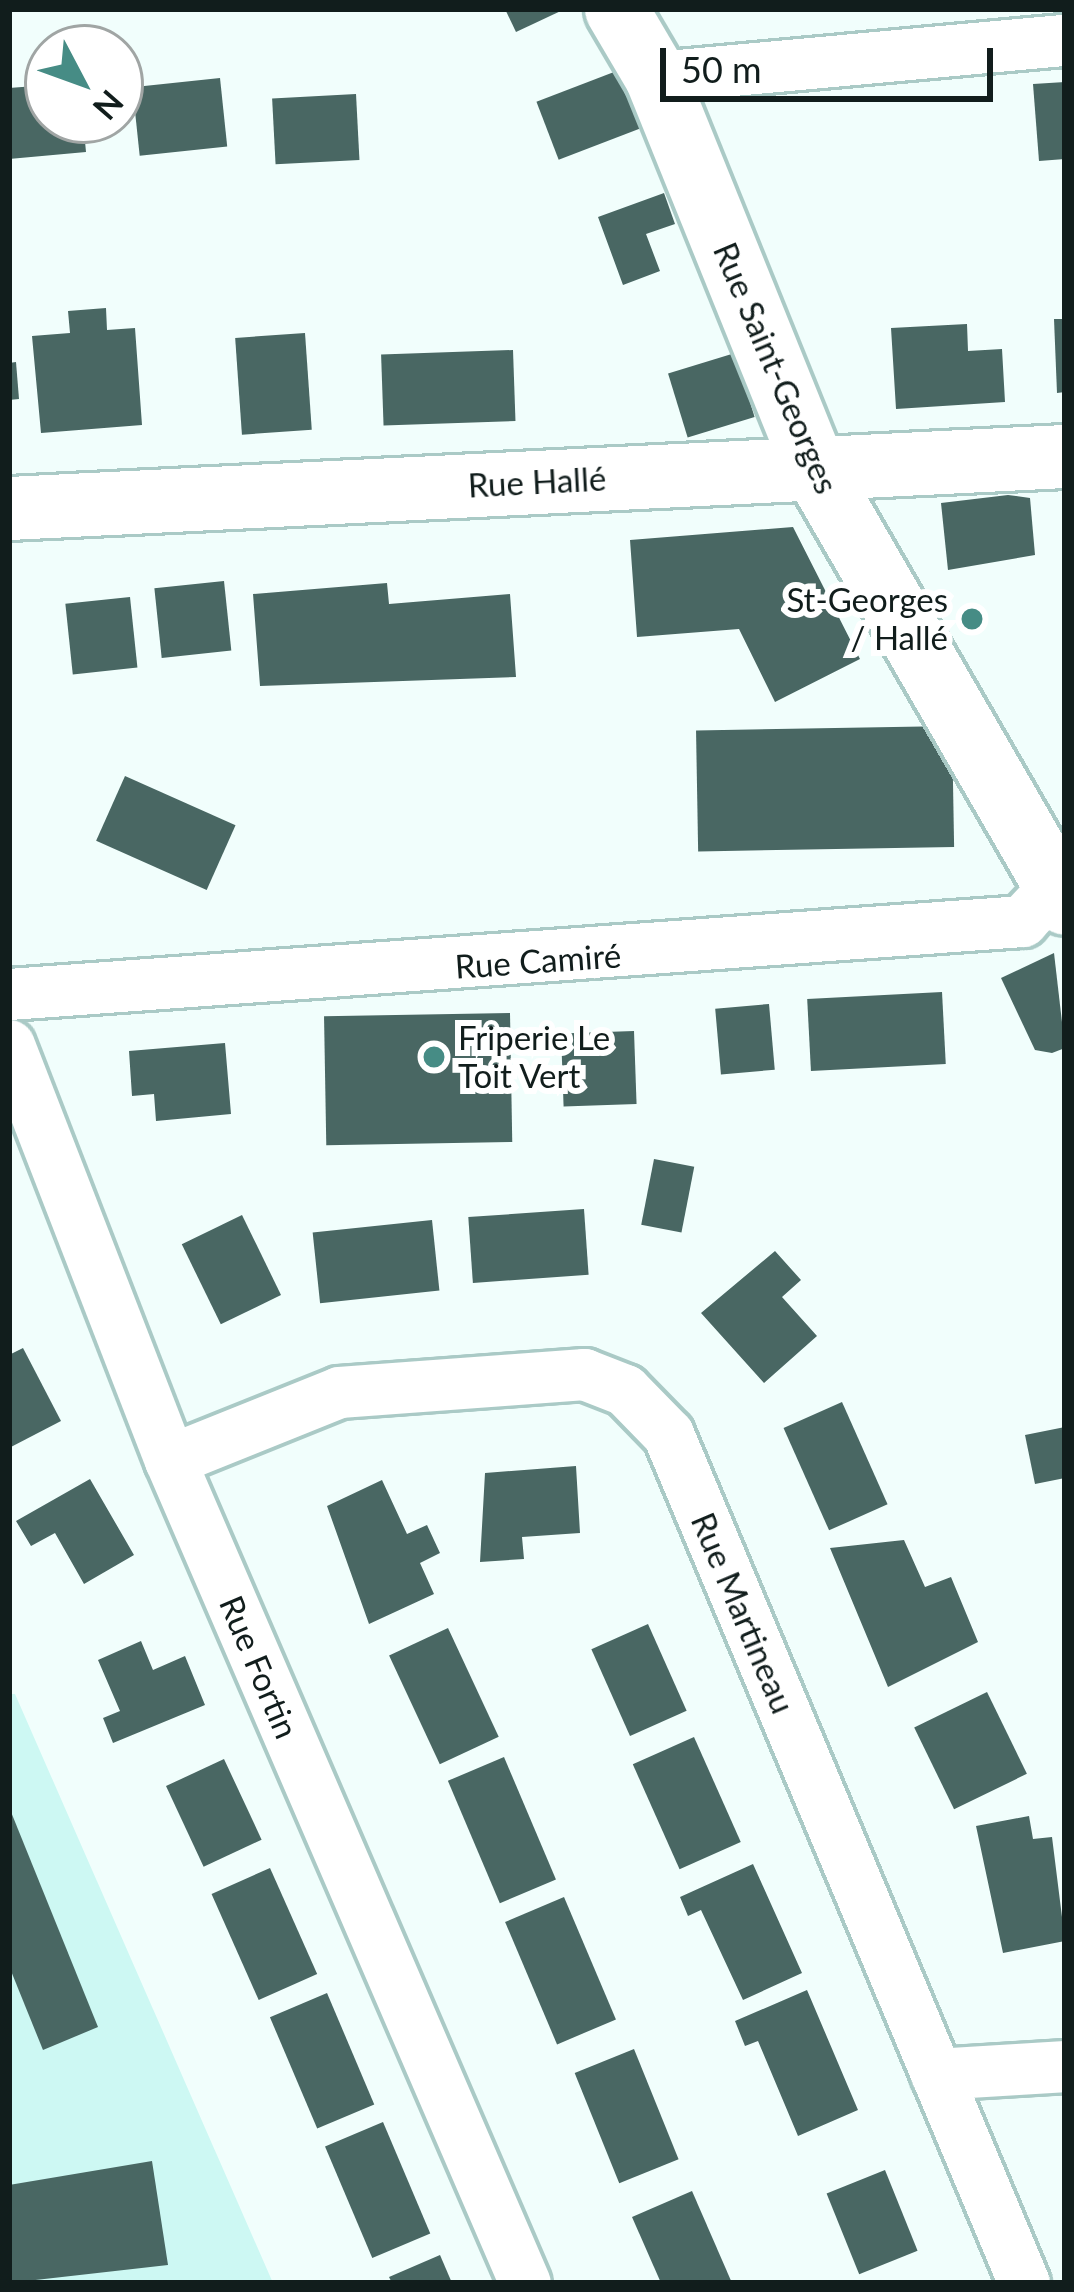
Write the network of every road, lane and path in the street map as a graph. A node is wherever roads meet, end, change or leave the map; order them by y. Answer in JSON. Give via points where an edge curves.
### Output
{"nodes":[{"id":1,"x":616,"y":9,"type":"edge"},
{"id":2,"x":1065,"y":40,"type":"edge"},
{"id":3,"x":656,"y":77,"type":"junction"},
{"id":4,"x":1065,"y":456,"type":"edge"},
{"id":5,"x":814,"y":468,"type":"junction"},
{"id":6,"x":9,"y":508,"type":"edge"},
{"id":7,"x":1061,"y":889,"type":"edge"},
{"id":8,"x":9,"y":994,"type":"edge"},
{"id":9,"x":9,"y":1046,"type":"edge"},
{"id":10,"x":170,"y":1460,"type":"junction"},
{"id":11,"x":1065,"y":2066,"type":"edge"},
{"id":12,"x":936,"y":2074,"type":"junction"},
{"id":13,"x":525,"y":2283,"type":"edge"},
{"id":14,"x":1024,"y":2283,"type":"edge"}],
"edges":[{"from":1,"to":3,"type":"street","name":"Rue Saint-Georges"},
{"from":2,"to":3,"type":"street"},
{"from":3,"to":5,"type":"street","name":"Rue Saint-Georges"},
{"from":4,"to":5,"type":"street","name":"Rue Hallé"},
{"from":5,"to":6,"type":"street","name":"Rue Hallé"},
{"from":5,"to":7,"type":"street","name":"Rue Saint-Georges"},
{"from":7,"to":8,"type":"street","name":"Rue Camiré","via":[[1022,921]]},
{"from":9,"to":10,"type":"street","name":"Rue Fortin"},
{"from":10,"to":12,"type":"street","name":"Rue Martineau","via":[[339,1392],[584,1374],[625,1390],[668,1434]]},
{"from":10,"to":13,"type":"street","name":"Rue Fortin"},
{"from":11,"to":12,"type":"street"},
{"from":12,"to":14,"type":"street","name":"Rue Martineau"}]}
